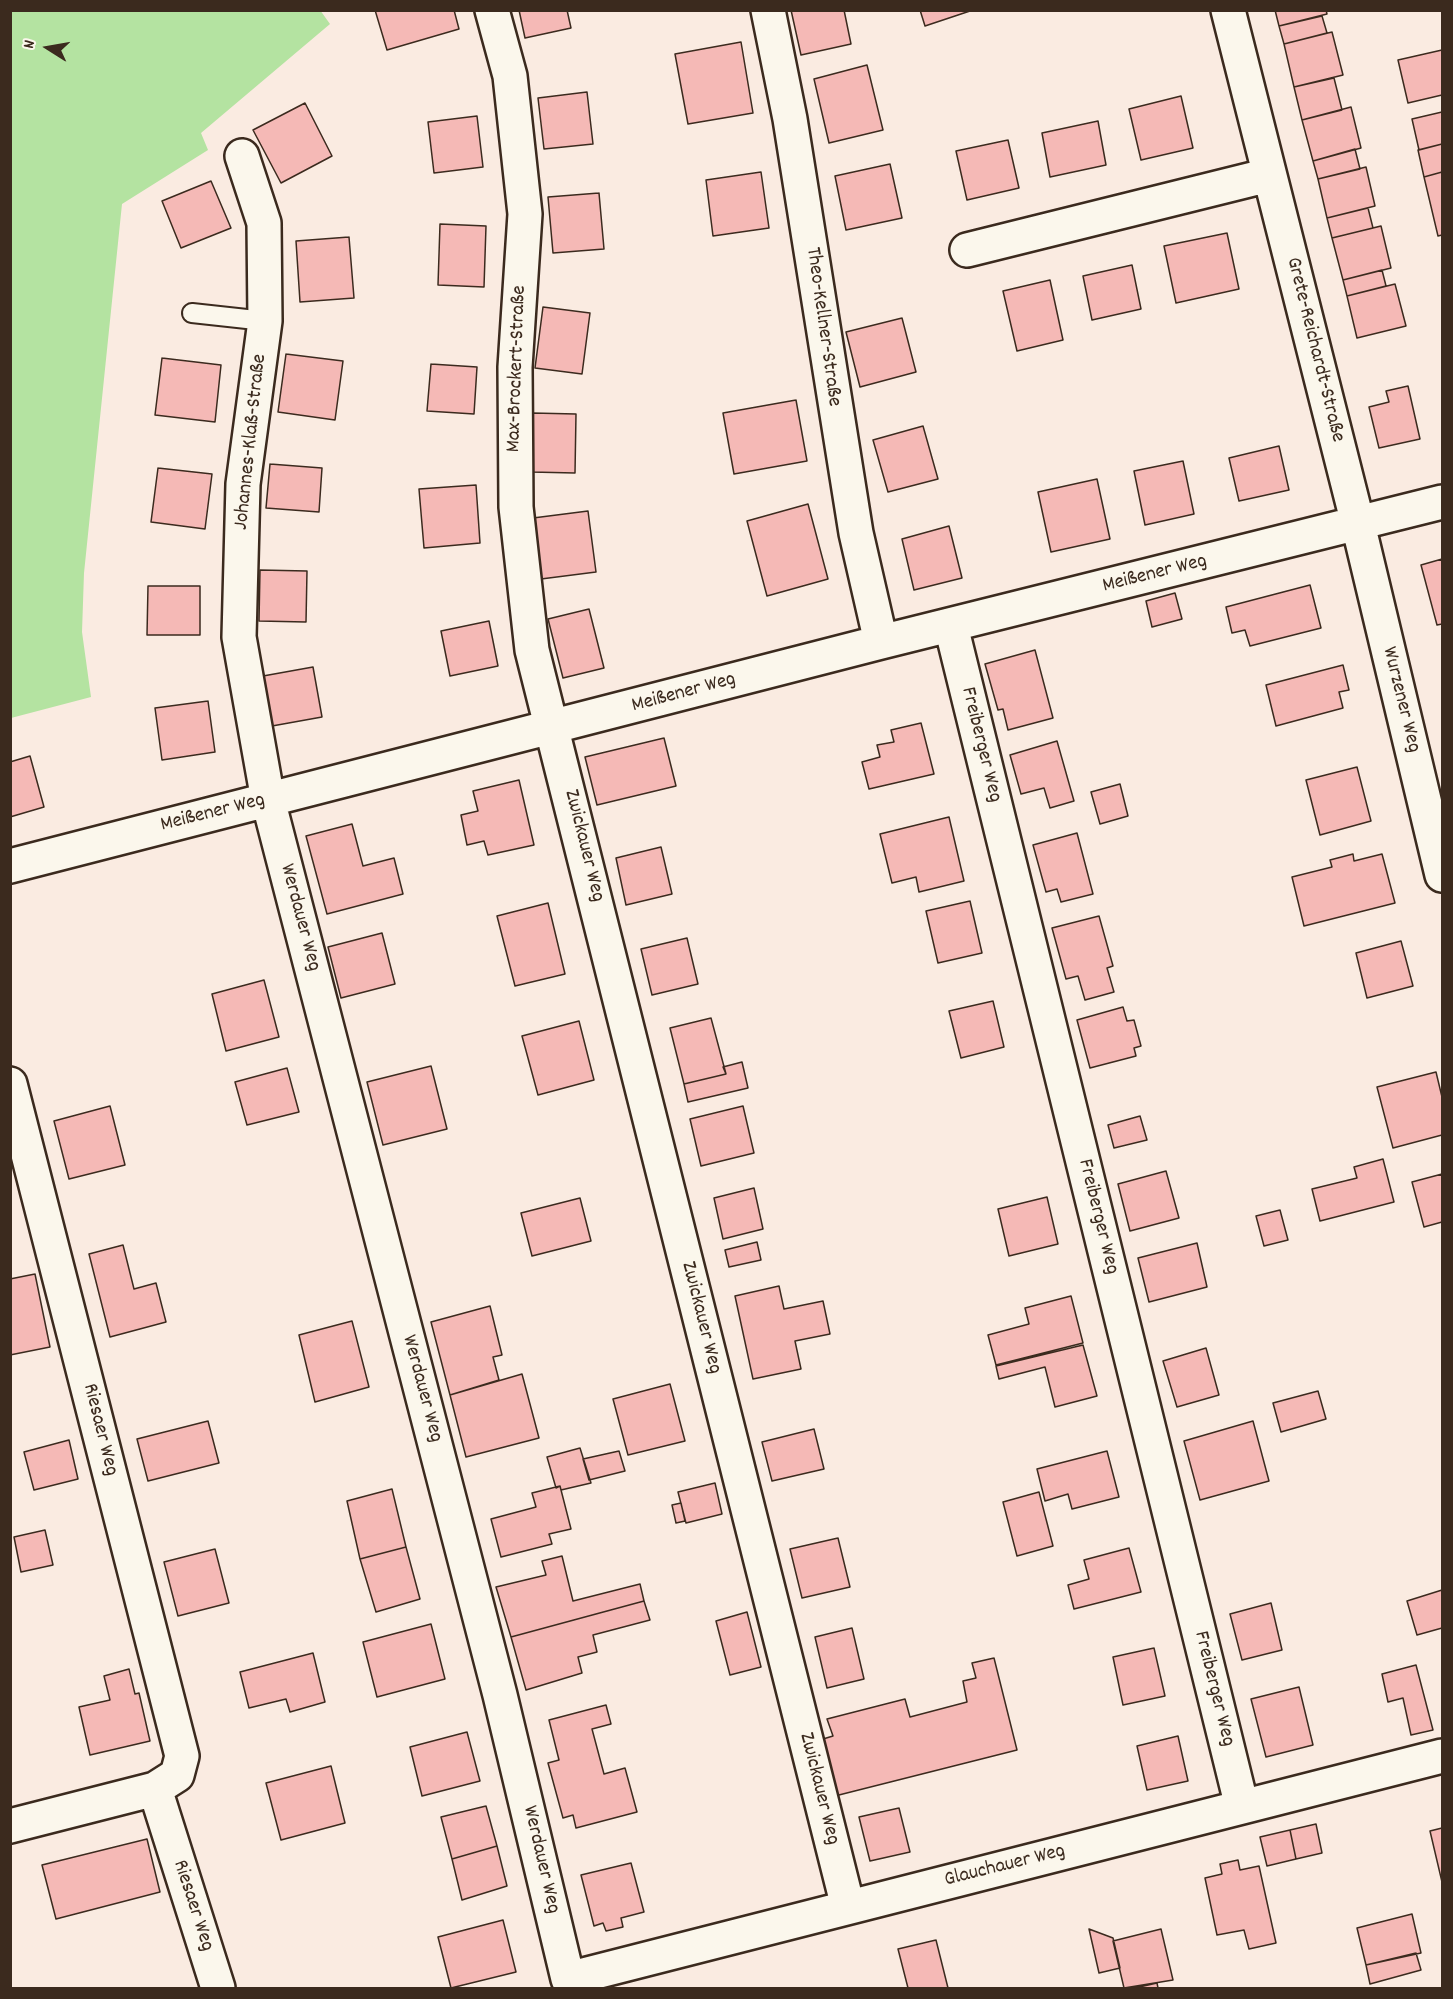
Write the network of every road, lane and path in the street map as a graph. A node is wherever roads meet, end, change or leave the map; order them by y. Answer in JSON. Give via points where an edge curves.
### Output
{"nodes":[{"id":1,"x":492,"y":10,"type":"edge"},
{"id":2,"x":768,"y":10,"type":"edge"},
{"id":3,"x":1228,"y":10,"type":"edge"},
{"id":4,"x":242,"y":156,"type":"dead end"},
{"id":5,"x":1269,"y":175,"type":"junction"},
{"id":6,"x":968,"y":250,"type":"dead end"},
{"id":7,"x":192,"y":313,"type":"dead end"},
{"id":8,"x":265,"y":321,"type":"junction"},
{"id":9,"x":1443,"y":502,"type":"edge"},
{"id":10,"x":1358,"y":524,"type":"junction"},
{"id":11,"x":951,"y":626,"type":"junction"},
{"id":12,"x":881,"y":642,"type":"junction"},
{"id":13,"x":553,"y":728,"type":"junction"},
{"id":14,"x":268,"y":800,"type":"junction"},
{"id":15,"x":10,"y":866,"type":"edge"},
{"id":16,"x":1443,"y":875,"type":"edge"},
{"id":17,"x":10,"y":1084,"type":"edge"},
{"id":18,"x":1443,"y":1756,"type":"edge"},
{"id":19,"x":166,"y":1782,"type":"junction"},
{"id":20,"x":1242,"y":1807,"type":"junction"},
{"id":21,"x":10,"y":1826,"type":"edge"},
{"id":22,"x":848,"y":1907,"type":"junction"},
{"id":23,"x":568,"y":1979,"type":"joint"},
{"id":24,"x":218,"y":1989,"type":"edge"}],
"edges":[{"from":1,"to":13,"type":"street","name":"Max-Brockert-Straße","via":[[510,75],[525,214],[515,367],[516,507],[532,650]]},
{"from":2,"to":12,"type":"street","name":"Theo-Kellner-Straße","via":[[790,119],[856,533]]},
{"from":3,"to":5,"type":"street","name":"Grete-Reichardt-Straße"},
{"from":4,"to":8,"type":"street","name":"Johannes-Klaß-Straße","via":[[264,223]]},
{"from":5,"to":6,"type":"street"},
{"from":5,"to":10,"type":"street","name":"Grete-Reichardt-Straße"},
{"from":7,"to":8,"type":"lane"},
{"from":8,"to":14,"type":"street","name":"Johannes-Klaß-Straße","via":[[243,484],[239,637]]},
{"from":9,"to":10,"type":"street","name":"Meißener Weg"},
{"from":10,"to":11,"type":"street","name":"Meißener Weg"},
{"from":10,"to":16,"type":"street","name":"Wurzener Weg"},
{"from":11,"to":12,"type":"street","name":"Meißener Weg"},
{"from":11,"to":20,"type":"street","name":"Freiberger Weg"},
{"from":12,"to":13,"type":"street","name":"Meißener Weg"},
{"from":13,"to":14,"type":"street","name":"Meißener Weg"},
{"from":13,"to":22,"type":"street","name":"Zwickauer Weg"},
{"from":14,"to":15,"type":"street","name":"Meißener Weg"},
{"from":14,"to":23,"type":"street","name":"Werdauer Weg","via":[[497,1684]]},
{"from":17,"to":19,"type":"street","name":"Riesaer Weg","via":[[182,1756]]},
{"from":18,"to":20,"type":"street","name":"Glauchauer Weg"},
{"from":19,"to":21,"type":"street"},
{"from":19,"to":24,"type":"street","name":"Riesaer Weg"},
{"from":20,"to":22,"type":"street","name":"Glauchauer Weg"},
{"from":22,"to":23,"type":"street","name":"Glauchauer Weg"}]}
